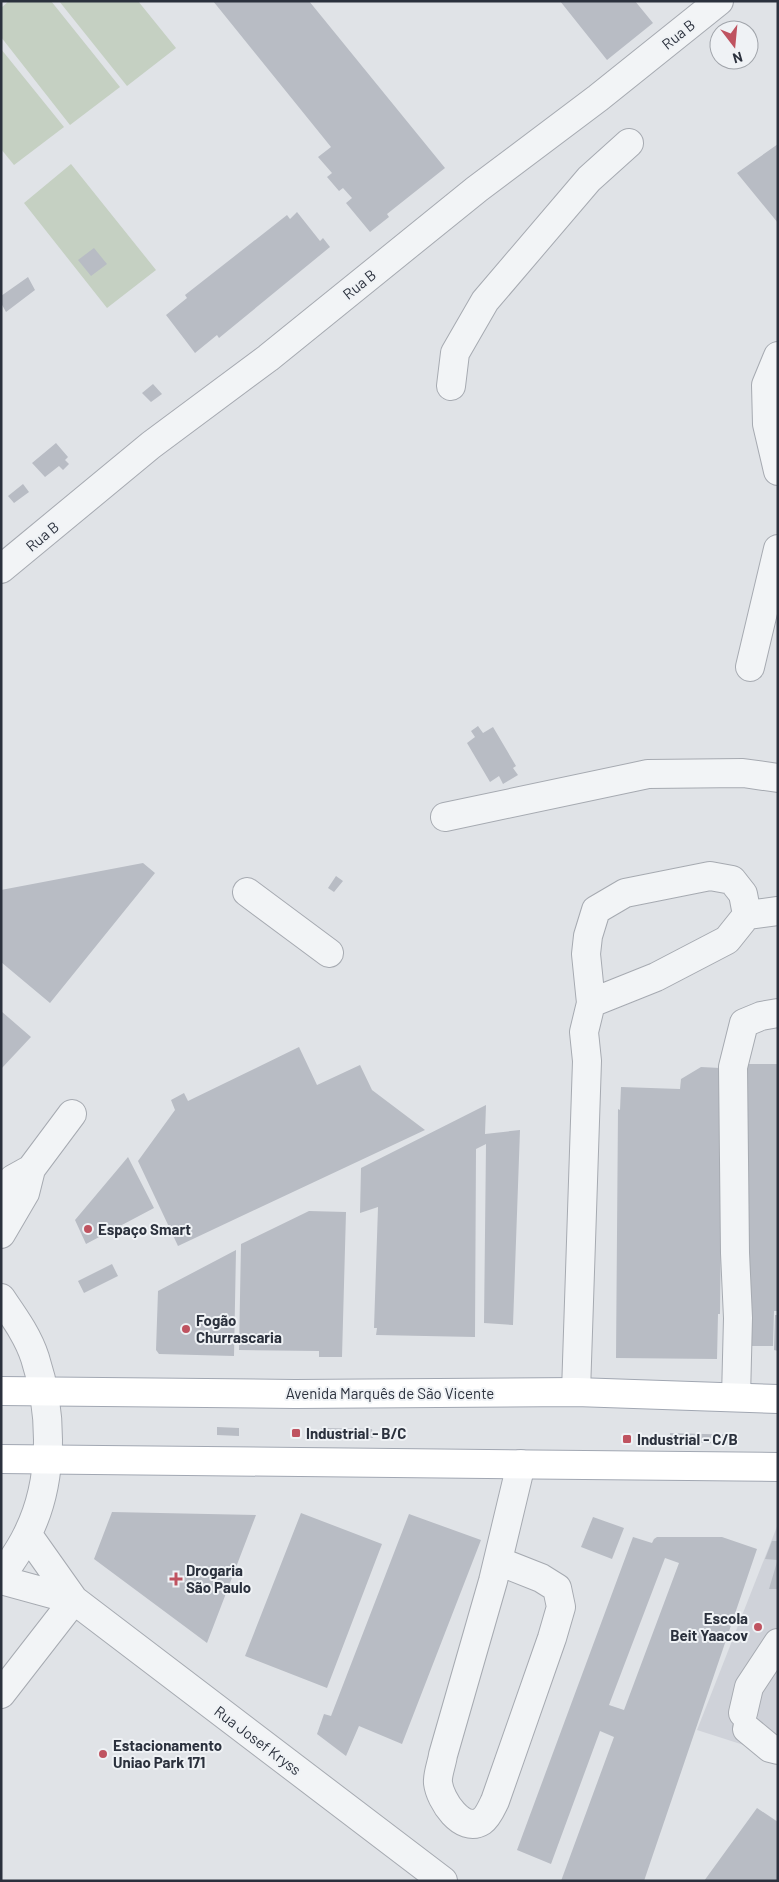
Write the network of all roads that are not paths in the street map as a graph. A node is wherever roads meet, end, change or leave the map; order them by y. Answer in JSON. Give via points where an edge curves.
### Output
{"nodes":[{"id":1,"x":719,"y":1,"type":"edge"},
{"id":2,"x":629,"y":143,"type":"dead end"},
{"id":3,"x":778,"y":356,"type":"edge"},
{"id":4,"x":451,"y":386,"type":"dead end"},
{"id":5,"x":778,"y":471,"type":"edge"},
{"id":6,"x":778,"y":549,"type":"edge"},
{"id":7,"x":1,"y":569,"type":"edge"},
{"id":8,"x":750,"y":667,"type":"dead end"},
{"id":9,"x":778,"y":778,"type":"edge"},
{"id":10,"x":445,"y":816,"type":"dead end"},
{"id":11,"x":247,"y":892,"type":"dead end"},
{"id":12,"x":778,"y":911,"type":"edge"},
{"id":13,"x":747,"y":915,"type":"junction"},
{"id":14,"x":329,"y":953,"type":"dead end"},
{"id":15,"x":591,"y":1003,"type":"junction"},
{"id":16,"x":778,"y":1013,"type":"edge"},
{"id":17,"x":72,"y":1114,"type":"dead end"},
{"id":18,"x":31,"y":1169,"type":"junction"},
{"id":19,"x":1,"y":1191,"type":"edge"},
{"id":20,"x":1,"y":1234,"type":"edge"},
{"id":21,"x":1,"y":1298,"type":"edge"},
{"id":22,"x":1,"y":1391,"type":"edge"},
{"id":23,"x":44,"y":1392,"type":"junction"},
{"id":24,"x":576,"y":1392,"type":"junction"},
{"id":25,"x":736,"y":1397,"type":"junction"},
{"id":26,"x":778,"y":1398,"type":"edge"},
{"id":27,"x":1,"y":1459,"type":"edge"},
{"id":28,"x":49,"y":1459,"type":"junction"},
{"id":29,"x":521,"y":1464,"type":"junction"},
{"id":30,"x":778,"y":1467,"type":"edge"},
{"id":31,"x":28,"y":1535,"type":"junction"},
{"id":32,"x":498,"y":1560,"type":"junction"},
{"id":33,"x":1,"y":1578,"type":"edge"},
{"id":34,"x":74,"y":1600,"type":"junction"},
{"id":35,"x":778,"y":1643,"type":"edge"},
{"id":36,"x":1,"y":1694,"type":"edge"},
{"id":37,"x":778,"y":1750,"type":"edge"},
{"id":38,"x":443,"y":1881,"type":"edge"}],
"edges":[{"from":1,"to":7,"type":"street","name":"Rua B","via":[[469,195],[268,358],[151,445]]},
{"from":2,"to":4,"type":"street","via":[[590,179],[485,301],[455,352]]},
{"from":3,"to":5,"type":"street","via":[[766,385],[767,424]]},
{"from":6,"to":8,"type":"street"},
{"from":9,"to":10,"type":"street","via":[[743,773],[648,774]]},
{"from":11,"to":14,"type":"street"},
{"from":12,"to":13,"type":"street"},
{"from":13,"to":15,"type":"street","via":[[727,940],[656,977]]},
{"from":13,"to":15,"type":"street","via":[[743,894],[732,880],[710,876],[626,893],[596,910],[586,954]]},
{"from":15,"to":24,"type":"street","via":[[584,1032],[587,1061]]},
{"from":16,"to":25,"type":"street","via":[[744,1023],[733,1067],[738,1318]]},
{"from":17,"to":18,"type":"street"},
{"from":18,"to":19,"type":"street","via":[[13,1179]]},
{"from":18,"to":20,"type":"street","via":[[25,1193]]},
{"from":21,"to":23,"type":"street","via":[[20,1326],[34,1356]]},
{"from":22,"to":23,"type":"main road","name":"Avenida Marquês de São Vicente"},
{"from":23,"to":24,"type":"main road","name":"Avenida Marquês de São Vicente"},
{"from":23,"to":28,"type":"street"},
{"from":24,"to":25,"type":"main road","name":"Avenida Marquês de São Vicente"},
{"from":25,"to":26,"type":"main road","name":"Avenida Marquês de São Vicente"},
{"from":27,"to":28,"type":"main road"},
{"from":28,"to":29,"type":"main road"},
{"from":28,"to":31,"type":"street","via":[[41,1500]]},
{"from":29,"to":30,"type":"main road"},
{"from":29,"to":32,"type":"street"},
{"from":31,"to":33,"type":"street"},
{"from":31,"to":34,"type":"street","name":"Rua Josef Kryss"},
{"from":32,"to":32,"type":"street","via":[[438,1782],[451,1811],[463,1822],[474,1824],[484,1820],[495,1801],[561,1607],[557,1588],[542,1578]]},
{"from":33,"to":34,"type":"street","name":"Rua Josef Kryss"},
{"from":34,"to":36,"type":"street"},
{"from":34,"to":38,"type":"street","name":"Rua Josef Kryss"},
{"from":35,"to":37,"type":"street","via":[[749,1687],[745,1721],[770,1748]]}]}
